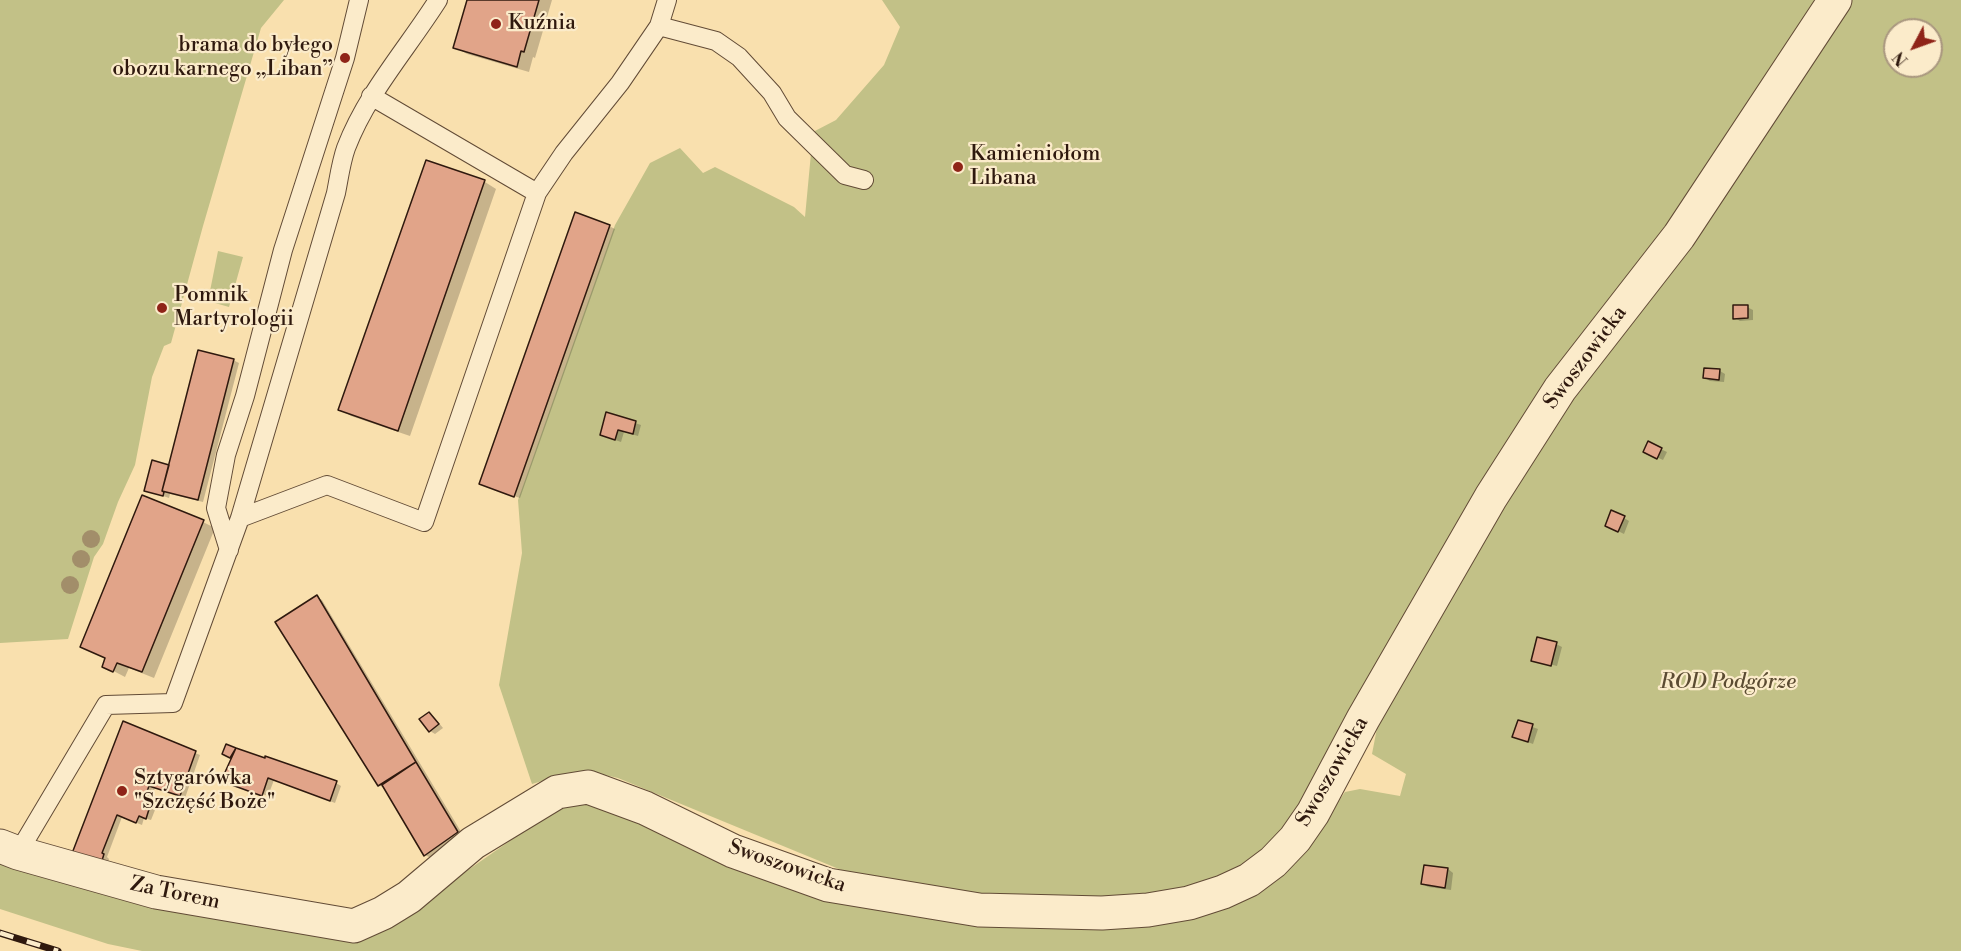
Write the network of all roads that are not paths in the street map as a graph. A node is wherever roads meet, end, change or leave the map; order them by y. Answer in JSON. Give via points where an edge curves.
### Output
{"nodes":[{"id":1,"x":359,"y":0,"type":"edge"},
{"id":2,"x":438,"y":0,"type":"edge"},
{"id":3,"x":667,"y":0,"type":"edge"},
{"id":4,"x":1835,"y":0,"type":"edge"},
{"id":5,"x":658,"y":26,"type":"junction"},
{"id":6,"x":371,"y":96,"type":"junction"},
{"id":7,"x":864,"y":180,"type":"dead end"},
{"id":8,"x":537,"y":193,"type":"junction"},
{"id":9,"x":240,"y":518,"type":"junction"},
{"id":10,"x":229,"y":550,"type":"junction"},
{"id":11,"x":9,"y":849,"type":"edge"},
{"id":12,"x":354,"y":926,"type":"joint"}],
"edges":[{"from":1,"to":10,"type":"lane","via":[[226,455],[216,508]]},
{"from":2,"to":6,"type":"lane"},
{"from":3,"to":5,"type":"lane"},
{"from":4,"to":12,"type":"street","name":"Swoszowicka","via":[[1679,236],[1560,389],[1479,517],[1313,813],[1295,839],[1249,880],[1189,903],[1148,909],[1102,913],[979,910],[828,885],[733,851],[645,808],[588,787],[557,792],[473,843],[409,897]]},
{"from":5,"to":7,"type":"lane","via":[[716,41],[739,57],[772,93],[787,118],[845,175]]},
{"from":5,"to":8,"type":"lane","via":[[620,84]]},
{"from":6,"to":8,"type":"lane"},
{"from":6,"to":9,"type":"lane","via":[[345,149],[336,193]]},
{"from":8,"to":9,"type":"lane","via":[[424,522],[327,485]]},
{"from":9,"to":10,"type":"lane"},
{"from":10,"to":11,"type":"lane","via":[[173,703],[106,705]]},
{"from":11,"to":12,"type":"street","name":"Za Torem","via":[[156,892]]}]}
